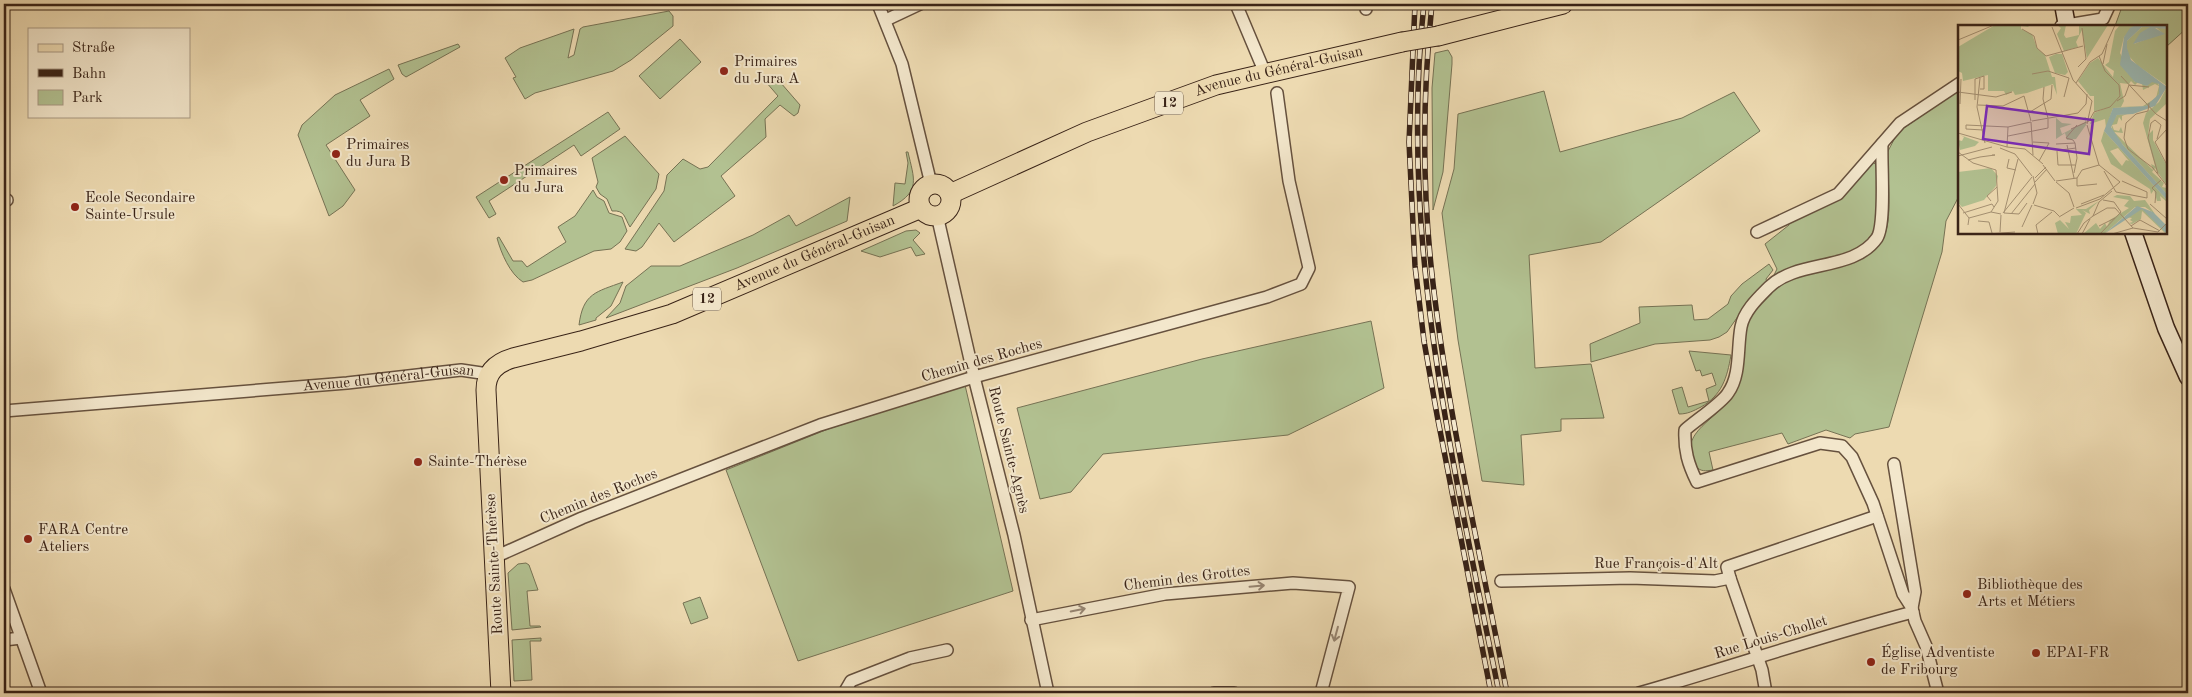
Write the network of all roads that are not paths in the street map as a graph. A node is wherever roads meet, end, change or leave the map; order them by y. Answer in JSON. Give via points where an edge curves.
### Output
{"nodes":[{"id":1,"x":878,"y":4,"type":"edge"},
{"id":2,"x":920,"y":4,"type":"edge"},
{"id":3,"x":1236,"y":4,"type":"edge"},
{"id":4,"x":1563,"y":4,"type":"edge"},
{"id":5,"x":2063,"y":4,"type":"edge"},
{"id":6,"x":2110,"y":4,"type":"edge"},
{"id":7,"x":886,"y":20,"type":"junction"},
{"id":8,"x":2064,"y":25,"type":"edge"},
{"id":9,"x":2070,"y":25,"type":"edge"},
{"id":10,"x":1265,"y":73,"type":"junction"},
{"id":11,"x":1958,"y":84,"type":"edge"},
{"id":12,"x":1277,"y":93,"type":"dead end"},
{"id":13,"x":1882,"y":144,"type":"junction"},
{"id":14,"x":931,"y":184,"type":"junction"},
{"id":15,"x":950,"y":194,"type":"junction"},
{"id":16,"x":929,"y":212,"type":"junction"},
{"id":17,"x":1756,"y":232,"type":"dead end"},
{"id":18,"x":2134,"y":234,"type":"edge"},
{"id":19,"x":488,"y":374,"type":"junction"},
{"id":20,"x":974,"y":377,"type":"junction"},
{"id":21,"x":2188,"y":377,"type":"edge"},
{"id":22,"x":4,"y":411,"type":"edge"},
{"id":23,"x":1894,"y":464,"type":"dead end"},
{"id":24,"x":1877,"y":516,"type":"junction"},
{"id":25,"x":495,"y":557,"type":"junction"},
{"id":26,"x":1730,"y":578,"type":"junction"},
{"id":27,"x":1501,"y":580,"type":"dead end"},
{"id":28,"x":4,"y":589,"type":"edge"},
{"id":29,"x":1912,"y":610,"type":"junction"},
{"id":30,"x":1031,"y":620,"type":"junction"},
{"id":31,"x":21,"y":638,"type":"junction"},
{"id":32,"x":4,"y":640,"type":"edge"},
{"id":33,"x":947,"y":650,"type":"dead end"},
{"id":34,"x":1758,"y":659,"type":"junction"},
{"id":35,"x":41,"y":693,"type":"edge"},
{"id":36,"x":502,"y":693,"type":"edge"},
{"id":37,"x":844,"y":693,"type":"edge"},
{"id":38,"x":1048,"y":693,"type":"edge"},
{"id":39,"x":1214,"y":693,"type":"edge"},
{"id":40,"x":1234,"y":693,"type":"edge"},
{"id":41,"x":1321,"y":693,"type":"edge"},
{"id":42,"x":1639,"y":693,"type":"edge"},
{"id":43,"x":1766,"y":693,"type":"edge"},
{"id":44,"x":1938,"y":693,"type":"edge"}],
"edges":[{"from":1,"to":7,"type":"street"},
{"from":2,"to":7,"type":"street"},
{"from":3,"to":10,"type":"street"},
{"from":4,"to":10,"type":"main road","name":"Avenue du Général-Guisan","number":"12","bridge":true,"via":[[1438,36]]},
{"from":5,"to":8,"type":"main road"},
{"from":6,"to":9,"type":"street","via":[[2103,19]]},
{"from":7,"to":14,"type":"street","via":[[902,64]]},
{"from":10,"to":15,"type":"main road","name":"Avenue du Général-Guisan","number":"12","via":[[1216,85],[1087,132]]},
{"from":11,"to":13,"type":"street","via":[[1900,123]]},
{"from":12,"to":20,"type":"street","name":"Chemin des Roches","via":[[1289,181],[1309,268],[1301,284],[1268,297]]},
{"from":13,"to":17,"type":"street","via":[[1838,194]]},
{"from":13,"to":24,"type":"street","via":[[1882,217],[1878,237],[1866,249],[1845,259],[1788,274],[1770,285],[1749,308],[1741,325],[1738,362],[1728,394],[1685,430],[1684,445],[1687,463],[1697,482],[1820,442],[1842,446],[1852,457]]},
{"from":14,"to":15,"type":"main road","via":[[944,187]]},
{"from":14,"to":16,"type":"main road","via":[[919,196]]},
{"from":15,"to":16,"type":"main road","via":[[947,209]]},
{"from":16,"to":19,"type":"main road","name":"Avenue du Général-Guisan","number":"12","via":[[672,314],[513,358],[498,364]]},
{"from":16,"to":20,"type":"street","name":"Route Sainte-Agnès"},
{"from":18,"to":21,"type":"main road","via":[[2166,328]]},
{"from":19,"to":22,"type":"street","name":"Avenue du Général-Guisan","via":[[462,370],[346,383]]},
{"from":19,"to":25,"type":"main road","name":"Route Sainte-Thérèse","via":[[486,390]]},
{"from":20,"to":25,"type":"street","name":"Chemin des Roches","via":[[820,425],[582,518]]},
{"from":20,"to":30,"type":"street","name":"Route Sainte-Agnès","via":[[1014,535]]},
{"from":23,"to":29,"type":"street","via":[[1915,592]]},
{"from":24,"to":26,"type":"street","name":"Rue François-d'Alt","via":[[1727,567]]},
{"from":24,"to":29,"type":"street","via":[[1903,594]]},
{"from":25,"to":36,"type":"main road","name":"Route Sainte-Thérèse"},
{"from":26,"to":27,"type":"street","name":"Rue François-d'Alt","via":[[1715,581],[1630,578]]},
{"from":26,"to":34,"type":"street"},
{"from":28,"to":31,"type":"street"},
{"from":29,"to":34,"type":"street","name":"Rue Louis-Chollet"},
{"from":29,"to":44,"type":"street","via":[[1926,646]]},
{"from":30,"to":38,"type":"street","name":"Route Sainte-Agnès"},
{"from":30,"to":41,"type":"street","name":"Chemin des Grottes","one_way":true,"via":[[1165,594],[1293,583],[1349,587]]},
{"from":31,"to":32,"type":"street"},
{"from":31,"to":35,"type":"street"},
{"from":33,"to":37,"type":"street","via":[[910,658],[850,681]]},
{"from":34,"to":42,"type":"street","name":"Rue Louis-Chollet"},
{"from":34,"to":43,"type":"street"},
{"from":39,"to":40,"type":"street"}]}
